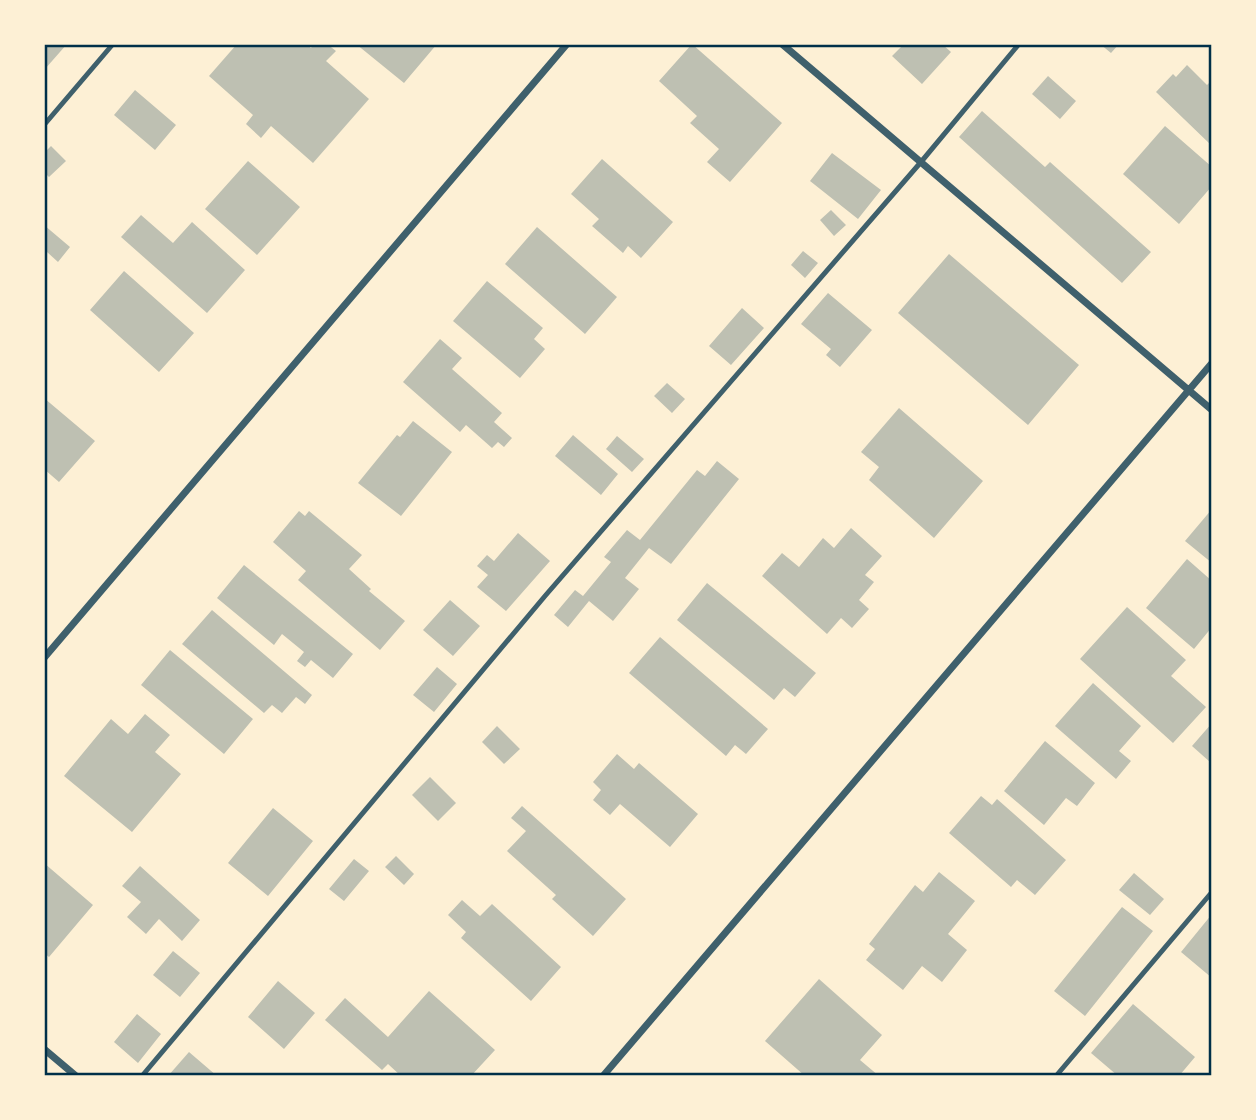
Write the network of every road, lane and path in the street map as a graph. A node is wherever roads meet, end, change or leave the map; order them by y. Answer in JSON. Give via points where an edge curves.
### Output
{"nodes":[{"id":1,"x":113,"y":44,"type":"edge"},
{"id":2,"x":567,"y":44,"type":"edge"},
{"id":3,"x":782,"y":44,"type":"edge"},
{"id":4,"x":1019,"y":44,"type":"edge"},
{"id":5,"x":44,"y":125,"type":"edge"},
{"id":6,"x":921,"y":162,"type":"junction"},
{"id":7,"x":1212,"y":363,"type":"edge"},
{"id":8,"x":1189,"y":390,"type":"junction"},
{"id":9,"x":1212,"y":410,"type":"edge"},
{"id":10,"x":44,"y":658,"type":"edge"},
{"id":11,"x":1212,"y":892,"type":"edge"},
{"id":12,"x":44,"y":1049,"type":"edge"},
{"id":13,"x":76,"y":1076,"type":"edge"},
{"id":14,"x":142,"y":1076,"type":"edge"},
{"id":15,"x":603,"y":1076,"type":"edge"},
{"id":16,"x":1056,"y":1076,"type":"edge"}],
"edges":[{"from":1,"to":5,"type":"lane"},
{"from":2,"to":10,"type":"street"},
{"from":3,"to":6,"type":"street"},
{"from":4,"to":6,"type":"lane"},
{"from":6,"to":8,"type":"street"},
{"from":6,"to":14,"type":"lane","via":[[545,596]]},
{"from":7,"to":8,"type":"street"},
{"from":8,"to":9,"type":"street"},
{"from":8,"to":15,"type":"street"},
{"from":11,"to":16,"type":"lane"},
{"from":12,"to":13,"type":"street"}]}
